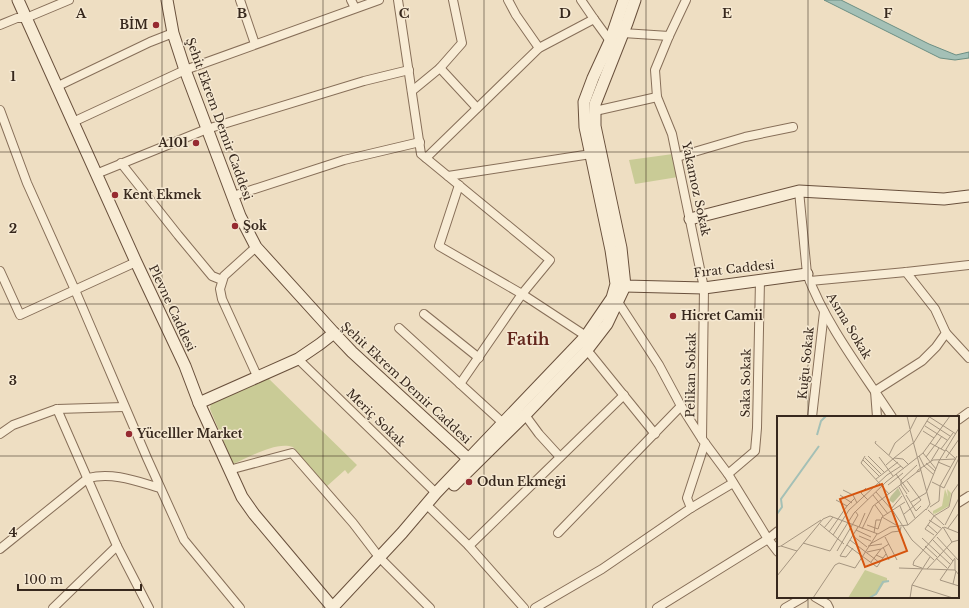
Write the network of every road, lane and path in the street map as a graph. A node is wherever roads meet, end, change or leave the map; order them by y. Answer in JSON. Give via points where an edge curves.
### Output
{"nodes":[{"id":1,"x":18,"y":0,"type":"edge"},
{"id":2,"x":69,"y":0,"type":"edge"},
{"id":3,"x":167,"y":0,"type":"edge"},
{"id":4,"x":240,"y":0,"type":"edge"},
{"id":5,"x":350,"y":0,"type":"edge"},
{"id":6,"x":379,"y":0,"type":"edge"},
{"id":7,"x":398,"y":0,"type":"edge"},
{"id":8,"x":453,"y":0,"type":"edge"},
{"id":9,"x":508,"y":0,"type":"edge"},
{"id":10,"x":581,"y":0,"type":"edge"},
{"id":11,"x":624,"y":0,"type":"edge"},
{"id":12,"x":635,"y":0,"type":"edge"},
{"id":13,"x":686,"y":0,"type":"edge"},
{"id":14,"x":355,"y":8,"type":"junction"},
{"id":15,"x":26,"y":18,"type":"junction"},
{"id":16,"x":594,"y":20,"type":"junction"},
{"id":17,"x":0,"y":25,"type":"edge"},
{"id":18,"x":173,"y":33,"type":"junction"},
{"id":19,"x":623,"y":33,"type":"junction"},
{"id":20,"x":669,"y":36,"type":"junction"},
{"id":21,"x":610,"y":41,"type":"junction"},
{"id":22,"x":256,"y":44,"type":"junction"},
{"id":23,"x":540,"y":48,"type":"junction"},
{"id":24,"x":440,"y":68,"type":"junction"},
{"id":25,"x":185,"y":70,"type":"junction"},
{"id":26,"x":409,"y":70,"type":"junction"},
{"id":27,"x":56,"y":87,"type":"junction"},
{"id":28,"x":412,"y":91,"type":"junction"},
{"id":29,"x":657,"y":97,"type":"junction"},
{"id":30,"x":477,"y":108,"type":"junction"},
{"id":31,"x":0,"y":110,"type":"edge"},
{"id":32,"x":595,"y":111,"type":"junction"},
{"id":33,"x":73,"y":122,"type":"junction"},
{"id":34,"x":792,"y":127,"type":"dead end"},
{"id":35,"x":207,"y":128,"type":"junction"},
{"id":36,"x":420,"y":142,"type":"junction"},
{"id":37,"x":591,"y":154,"type":"junction"},
{"id":38,"x":677,"y":157,"type":"junction"},
{"id":39,"x":426,"y":158,"type":"junction"},
{"id":40,"x":121,"y":163,"type":"junction"},
{"id":41,"x":96,"y":174,"type":"junction"},
{"id":42,"x":448,"y":176,"type":"junction"},
{"id":43,"x":459,"y":185,"type":"junction"},
{"id":44,"x":799,"y":191,"type":"junction"},
{"id":45,"x":233,"y":196,"type":"junction"},
{"id":46,"x":969,"y":196,"type":"edge"},
{"id":47,"x":690,"y":219,"type":"junction"},
{"id":48,"x":256,"y":247,"type":"junction"},
{"id":49,"x":136,"y":262,"type":"junction"},
{"id":50,"x":969,"y":265,"type":"edge"},
{"id":51,"x":0,"y":271,"type":"edge"},
{"id":52,"x":906,"y":272,"type":"junction"},
{"id":53,"x":809,"y":278,"type":"junction"},
{"id":54,"x":222,"y":280,"type":"junction"},
{"id":55,"x":760,"y":280,"type":"junction"},
{"id":56,"x":621,"y":285,"type":"junction"},
{"id":57,"x":704,"y":288,"type":"junction"},
{"id":58,"x":75,"y":290,"type":"junction"},
{"id":59,"x":522,"y":294,"type":"junction"},
{"id":60,"x":615,"y":300,"type":"junction"},
{"id":61,"x":824,"y":312,"type":"junction"},
{"id":62,"x":424,"y":314,"type":"dead end"},
{"id":63,"x":399,"y":328,"type":"dead end"},
{"id":64,"x":334,"y":333,"type":"junction"},
{"id":65,"x":946,"y":333,"type":"junction"},
{"id":66,"x":586,"y":336,"type":"junction"},
{"id":67,"x":587,"y":350,"type":"junction"},
{"id":68,"x":478,"y":358,"type":"junction"},
{"id":69,"x":969,"y":358,"type":"edge"},
{"id":70,"x":298,"y":359,"type":"junction"},
{"id":71,"x":258,"y":378,"type":"junction"},
{"id":72,"x":460,"y":384,"type":"junction"},
{"id":73,"x":875,"y":390,"type":"junction"},
{"id":74,"x":624,"y":395,"type":"junction"},
{"id":75,"x":199,"y":403,"type":"junction"},
{"id":76,"x":681,"y":406,"type":"junction"},
{"id":77,"x":124,"y":407,"type":"junction"},
{"id":78,"x":58,"y":409,"type":"junction"},
{"id":79,"x":969,"y":412,"type":"edge"},
{"id":80,"x":525,"y":415,"type":"junction"},
{"id":81,"x":812,"y":416,"type":"edge"},
{"id":82,"x":877,"y":416,"type":"edge"},
{"id":83,"x":891,"y":416,"type":"edge"},
{"id":84,"x":959,"y":419,"type":"edge"},
{"id":85,"x":503,"y":423,"type":"junction"},
{"id":86,"x":0,"y":434,"type":"edge"},
{"id":87,"x":654,"y":434,"type":"junction"},
{"id":88,"x":704,"y":441,"type":"junction"},
{"id":89,"x":560,"y":457,"type":"junction"},
{"id":90,"x":472,"y":462,"type":"junction"},
{"id":91,"x":229,"y":470,"type":"junction"},
{"id":92,"x":728,"y":474,"type":"junction"},
{"id":93,"x":88,"y":478,"type":"junction"},
{"id":94,"x":733,"y":482,"type":"junction"},
{"id":95,"x":160,"y":488,"type":"junction"},
{"id":96,"x":436,"y":493,"type":"junction"},
{"id":97,"x":969,"y":496,"type":"edge"},
{"id":98,"x":959,"y":502,"type":"edge"},
{"id":99,"x":691,"y":508,"type":"junction"},
{"id":100,"x":431,"y":509,"type":"junction"},
{"id":101,"x":777,"y":532,"type":"edge"},
{"id":102,"x":402,"y":533,"type":"junction"},
{"id":103,"x":558,"y":533,"type":"dead end"},
{"id":104,"x":768,"y":539,"type":"junction"},
{"id":105,"x":117,"y":546,"type":"junction"},
{"id":106,"x":469,"y":546,"type":"junction"},
{"id":107,"x":0,"y":549,"type":"edge"},
{"id":108,"x":777,"y":551,"type":"edge"},
{"id":109,"x":379,"y":557,"type":"junction"},
{"id":110,"x":802,"y":598,"type":"edge"},
{"id":111,"x":817,"y":598,"type":"edge"},
{"id":112,"x":53,"y":608,"type":"edge"},
{"id":113,"x":149,"y":608,"type":"edge"},
{"id":114,"x":240,"y":608,"type":"edge"},
{"id":115,"x":333,"y":608,"type":"edge"},
{"id":116,"x":430,"y":608,"type":"edge"},
{"id":117,"x":524,"y":608,"type":"edge"},
{"id":118,"x":535,"y":608,"type":"edge"},
{"id":119,"x":658,"y":608,"type":"edge"},
{"id":120,"x":785,"y":608,"type":"edge"},
{"id":121,"x":829,"y":608,"type":"edge"}],
"edges":[{"from":1,"to":15,"type":"street","name":"Plevne Caddesi"},
{"from":2,"to":15,"type":"street"},
{"from":3,"to":18,"type":"street","name":"Şehit Ekrem Demir Caddesi"},
{"from":4,"to":22,"type":"street"},
{"from":5,"to":14,"type":"street"},
{"from":6,"to":14,"type":"street"},
{"from":7,"to":26,"type":"street"},
{"from":8,"to":24,"type":"street","via":[[462,43]]},
{"from":9,"to":23,"type":"street"},
{"from":10,"to":16,"type":"street"},
{"from":11,"to":21,"type":"street"},
{"from":12,"to":19,"type":"street"},
{"from":13,"to":20,"type":"street","name":"Yakamoz Sokak"},
{"from":14,"to":22,"type":"street"},
{"from":15,"to":17,"type":"street","via":[[18,18]]},
{"from":15,"to":27,"type":"street","name":"Plevne Caddesi"},
{"from":16,"to":21,"type":"street"},
{"from":16,"to":23,"type":"street"},
{"from":18,"to":25,"type":"street","name":"Şehit Ekrem Demir Caddesi"},
{"from":18,"to":27,"type":"street"},
{"from":19,"to":20,"type":"street"},
{"from":19,"to":32,"type":"street","via":[[595,104]]},
{"from":20,"to":29,"type":"street","name":"Yakamoz Sokak","via":[[655,70]]},
{"from":21,"to":37,"type":"street","via":[[584,102],[585,128]]},
{"from":22,"to":25,"type":"street"},
{"from":23,"to":30,"type":"street"},
{"from":24,"to":28,"type":"street"},
{"from":24,"to":30,"type":"street"},
{"from":25,"to":33,"type":"street"},
{"from":25,"to":35,"type":"street","name":"Şehit Ekrem Demir Caddesi"},
{"from":26,"to":28,"type":"street"},
{"from":26,"to":35,"type":"street"},
{"from":27,"to":33,"type":"street","name":"Plevne Caddesi"},
{"from":28,"to":36,"type":"street"},
{"from":29,"to":32,"type":"street"},
{"from":29,"to":38,"type":"street","name":"Yakamoz Sokak","via":[[672,134]]},
{"from":30,"to":39,"type":"street"},
{"from":31,"to":58,"type":"street","via":[[27,183]]},
{"from":32,"to":56,"type":"street","via":[[595,126],[621,248]]},
{"from":33,"to":41,"type":"street","name":"Plevne Caddesi"},
{"from":34,"to":38,"type":"street"},
{"from":35,"to":40,"type":"street"},
{"from":35,"to":45,"type":"street","name":"Şehit Ekrem Demir Caddesi"},
{"from":36,"to":39,"type":"street","via":[[421,154]]},
{"from":36,"to":45,"type":"street","via":[[344,160]]},
{"from":37,"to":42,"type":"street"},
{"from":37,"to":56,"type":"street"},
{"from":38,"to":47,"type":"street","name":"Yakamoz Sokak"},
{"from":39,"to":42,"type":"street"},
{"from":40,"to":41,"type":"street"},
{"from":40,"to":54,"type":"street","via":[[212,276]]},
{"from":41,"to":49,"type":"street","name":"Plevne Caddesi"},
{"from":42,"to":43,"type":"street"},
{"from":43,"to":59,"type":"street","via":[[439,246]]},
{"from":43,"to":59,"type":"street","via":[[550,260]]},
{"from":44,"to":46,"type":"street","via":[[944,200]]},
{"from":44,"to":47,"type":"street"},
{"from":44,"to":53,"type":"street","name":"Asma Sokak"},
{"from":45,"to":48,"type":"street","name":"Şehit Ekrem Demir Caddesi"},
{"from":47,"to":57,"type":"street","name":"Yakamoz Sokak"},
{"from":48,"to":54,"type":"street"},
{"from":48,"to":64,"type":"street","name":"Şehit Ekrem Demir Caddesi"},
{"from":49,"to":58,"type":"street"},
{"from":49,"to":75,"type":"street","name":"Plevne Caddesi","via":[[185,366]]},
{"from":50,"to":52,"type":"street"},
{"from":51,"to":58,"type":"street","via":[[20,315]]},
{"from":52,"to":53,"type":"street"},
{"from":52,"to":65,"type":"street","via":[[935,309]]},
{"from":53,"to":55,"type":"street","name":"Fırat Caddesi"},
{"from":53,"to":61,"type":"street","name":"Asma Sokak"},
{"from":54,"to":71,"type":"street","via":[[222,300]]},
{"from":55,"to":57,"type":"street","name":"Fırat Caddesi"},
{"from":55,"to":92,"type":"street","name":"Saka Sokak","via":[[755,451]]},
{"from":56,"to":57,"type":"street","name":"Fırat Caddesi"},
{"from":56,"to":60,"type":"street"},
{"from":57,"to":88,"type":"street","name":"Pelikan Sokak"},
{"from":58,"to":77,"type":"street"},
{"from":59,"to":66,"type":"street"},
{"from":59,"to":68,"type":"street"},
{"from":60,"to":66,"type":"street"},
{"from":60,"to":67,"type":"street","via":[[607,324]]},
{"from":60,"to":76,"type":"street","via":[[659,365]]},
{"from":61,"to":73,"type":"street","name":"Asma Sokak"},
{"from":61,"to":81,"type":"street","name":"Kuğu Sokak"},
{"from":62,"to":68,"type":"street"},
{"from":63,"to":72,"type":"street"},
{"from":64,"to":70,"type":"street"},
{"from":64,"to":90,"type":"street","name":"Şehit Ekrem Demir Caddesi"},
{"from":65,"to":69,"type":"street"},
{"from":65,"to":73,"type":"street","via":[[922,361]]},
{"from":66,"to":85,"type":"street"},
{"from":67,"to":74,"type":"street"},
{"from":67,"to":80,"type":"street"},
{"from":68,"to":72,"type":"street"},
{"from":70,"to":71,"type":"street"},
{"from":70,"to":96,"type":"street","name":"Meriç Sokak"},
{"from":71,"to":75,"type":"street"},
{"from":72,"to":85,"type":"street"},
{"from":73,"to":82,"type":"street"},
{"from":73,"to":83,"type":"street","name":"Asma Sokak"},
{"from":74,"to":87,"type":"street"},
{"from":74,"to":89,"type":"street"},
{"from":75,"to":91,"type":"street","name":"Plevne Caddesi"},
{"from":76,"to":87,"type":"street"},
{"from":76,"to":88,"type":"street"},
{"from":77,"to":78,"type":"street"},
{"from":77,"to":95,"type":"street"},
{"from":78,"to":86,"type":"street","via":[[13,425]]},
{"from":78,"to":93,"type":"street"},
{"from":79,"to":84,"type":"street"},
{"from":80,"to":89,"type":"street"},
{"from":80,"to":90,"type":"street"},
{"from":85,"to":90,"type":"street"},
{"from":87,"to":103,"type":"street"},
{"from":88,"to":92,"type":"street"},
{"from":88,"to":99,"type":"street","name":"Pelikan Sokak","via":[[687,498]]},
{"from":89,"to":106,"type":"street"},
{"from":90,"to":96,"type":"street"},
{"from":90,"to":100,"type":"street"},
{"from":91,"to":109,"type":"street","via":[[292,453]]},
{"from":91,"to":115,"type":"street","name":"Plevne Caddesi","via":[[242,497],[254,514]]},
{"from":92,"to":94,"type":"street"},
{"from":93,"to":95,"type":"street","via":[[115,476]]},
{"from":93,"to":105,"type":"street"},
{"from":93,"to":107,"type":"street"},
{"from":94,"to":99,"type":"street"},
{"from":94,"to":104,"type":"street"},
{"from":95,"to":114,"type":"street","via":[[184,540]]},
{"from":96,"to":102,"type":"street"},
{"from":97,"to":98,"type":"street"},
{"from":99,"to":118,"type":"street","via":[[602,569]]},
{"from":100,"to":102,"type":"street"},
{"from":100,"to":106,"type":"street"},
{"from":101,"to":104,"type":"street"},
{"from":102,"to":109,"type":"street"},
{"from":104,"to":108,"type":"street"},
{"from":104,"to":119,"type":"street"},
{"from":105,"to":112,"type":"street"},
{"from":105,"to":113,"type":"street"},
{"from":106,"to":117,"type":"street"},
{"from":109,"to":115,"type":"street"},
{"from":109,"to":116,"type":"street"},
{"from":110,"to":120,"type":"street"},
{"from":111,"to":121,"type":"street"}]}
